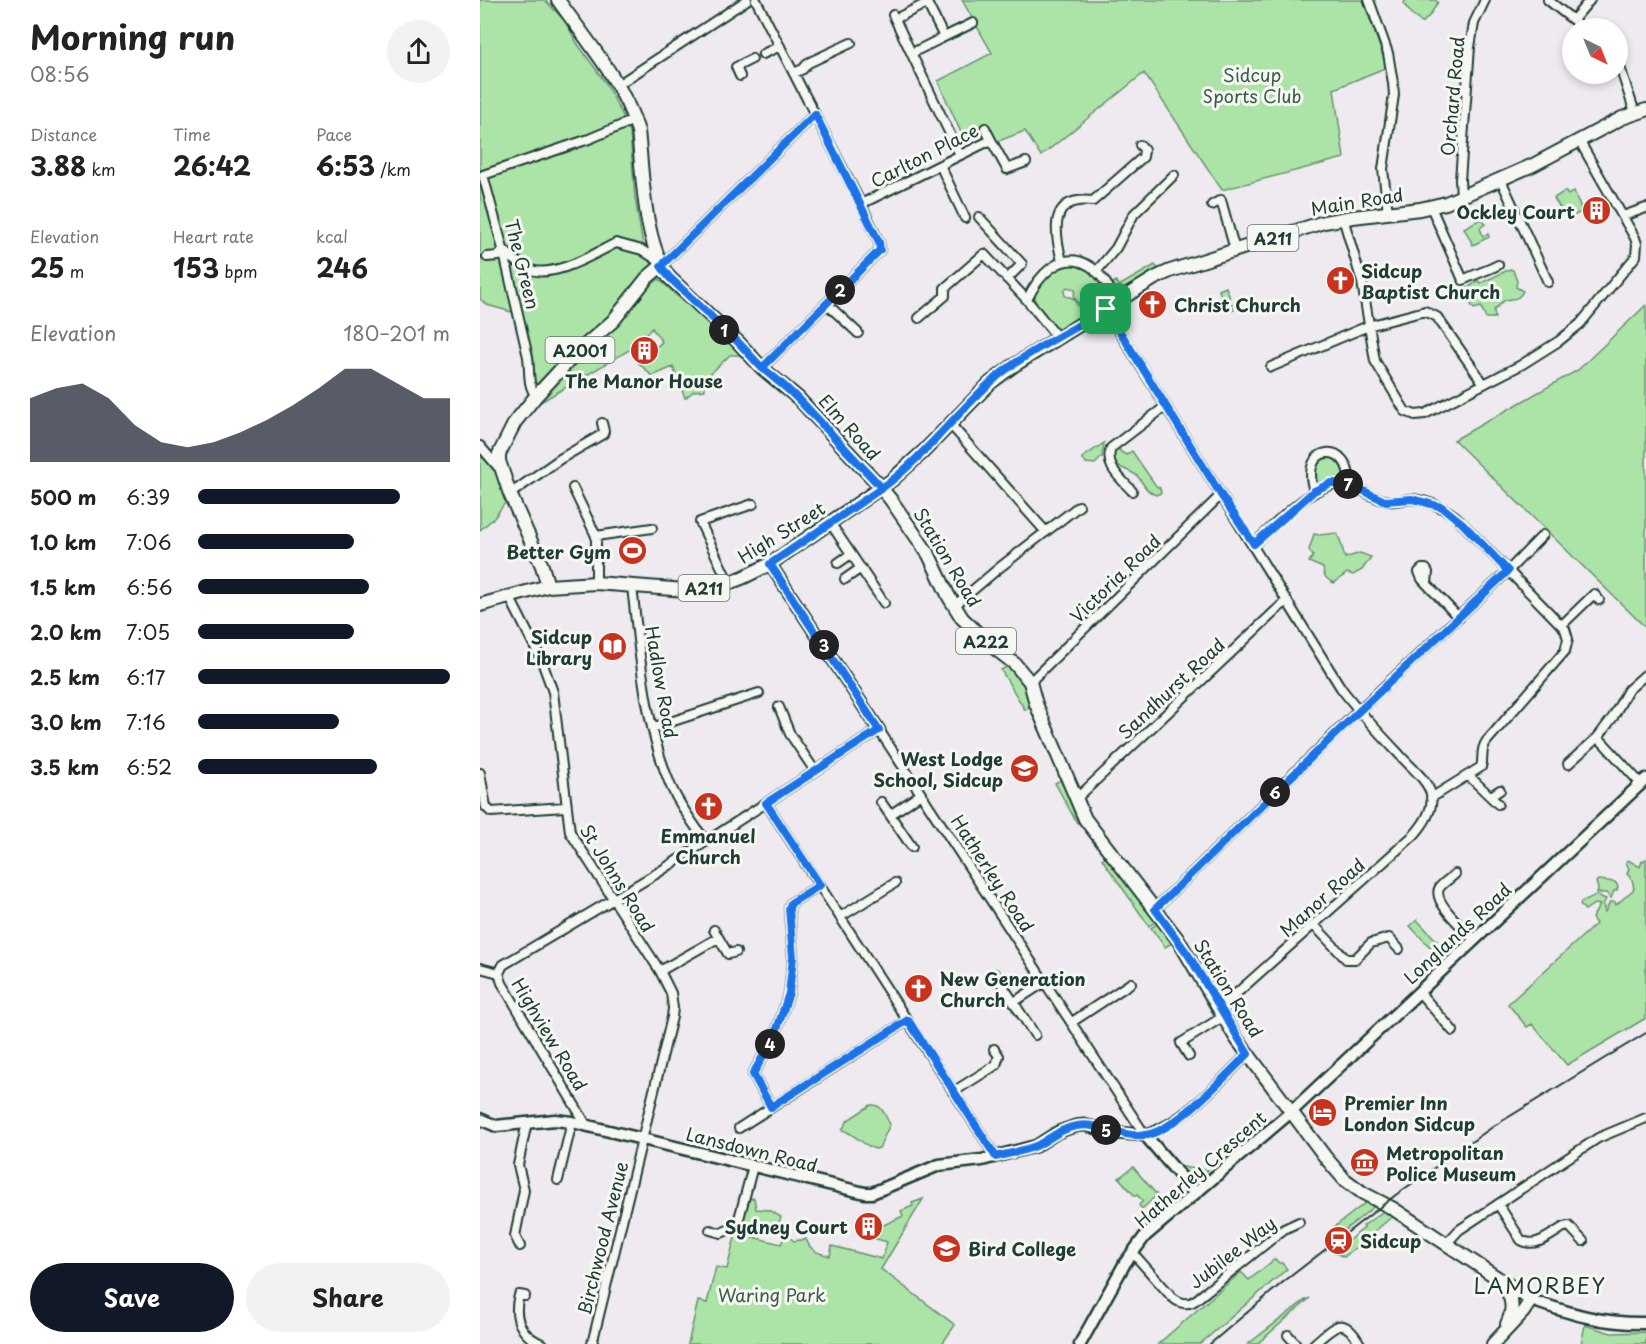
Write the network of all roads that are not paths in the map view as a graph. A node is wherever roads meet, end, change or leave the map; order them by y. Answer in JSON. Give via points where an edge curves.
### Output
{"nodes":[{"id":1,"x":558,"y":0,"type":"edge"},
{"id":2,"x":747,"y":0,"type":"edge"},
{"id":3,"x":756,"y":0,"type":"edge"},
{"id":4,"x":1369,"y":0,"type":"edge"},
{"id":5,"x":1485,"y":0,"type":"edge"},
{"id":6,"x":1548,"y":0,"type":"edge"},
{"id":7,"x":1590,"y":0,"type":"edge"},
{"id":8,"x":1570,"y":18,"type":"edge"},
{"id":9,"x":1575,"y":18,"type":"edge"},
{"id":10,"x":974,"y":23,"type":"dead end"},
{"id":11,"x":944,"y":37,"type":"junction"},
{"id":12,"x":851,"y":43,"type":"dead end"},
{"id":13,"x":780,"y":46,"type":"junction"},
{"id":14,"x":912,"y":53,"type":"junction"},
{"id":15,"x":763,"y":54,"type":"dead end"},
{"id":16,"x":752,"y":59,"type":"dead end"},
{"id":17,"x":794,"y":74,"type":"junction"},
{"id":18,"x":740,"y":76,"type":"dead end"},
{"id":19,"x":1628,"y":82,"type":"edge"},
{"id":20,"x":616,"y":86,"type":"junction"},
{"id":21,"x":1641,"y":111,"type":"edge"},
{"id":22,"x":815,"y":114,"type":"junction"},
{"id":23,"x":634,"y":120,"type":"junction"},
{"id":24,"x":986,"y":128,"type":"dead end"},
{"id":25,"x":992,"y":140,"type":"junction"},
{"id":26,"x":1580,"y":142,"type":"junction"},
{"id":27,"x":1140,"y":145,"type":"dead end"},
{"id":28,"x":960,"y":155,"type":"junction"},
{"id":29,"x":1026,"y":162,"type":"dead end"},
{"id":30,"x":940,"y":165,"type":"junction"},
{"id":31,"x":1174,"y":175,"type":"dead end"},
{"id":32,"x":1501,"y":180,"type":"junction"},
{"id":33,"x":1461,"y":197,"type":"junction"},
{"id":34,"x":861,"y":204,"type":"junction"},
{"id":35,"x":1212,"y":205,"type":"dead end"},
{"id":36,"x":1431,"y":207,"type":"junction"},
{"id":37,"x":1646,"y":208,"type":"edge"},
{"id":38,"x":1388,"y":213,"type":"junction"},
{"id":39,"x":1623,"y":216,"type":"junction"},
{"id":40,"x":979,"y":217,"type":"dead end"},
{"id":41,"x":965,"y":218,"type":"dead end"},
{"id":42,"x":1343,"y":218,"type":"junction"},
{"id":43,"x":503,"y":249,"type":"junction"},
{"id":44,"x":1235,"y":250,"type":"junction"},
{"id":45,"x":487,"y":257,"type":"dead end"},
{"id":46,"x":1062,"y":261,"type":"junction"},
{"id":47,"x":658,"y":262,"type":"junction"},
{"id":48,"x":1498,"y":265,"type":"dead end"},
{"id":49,"x":1096,"y":272,"type":"junction"},
{"id":50,"x":1006,"y":279,"type":"junction"},
{"id":51,"x":1548,"y":282,"type":"dead end"},
{"id":52,"x":1027,"y":300,"type":"junction"},
{"id":53,"x":1118,"y":302,"type":"junction"},
{"id":54,"x":826,"y":304,"type":"junction"},
{"id":55,"x":1106,"y":309,"type":"junction"},
{"id":56,"x":919,"y":318,"type":"dead end"},
{"id":57,"x":1368,"y":326,"type":"junction"},
{"id":58,"x":858,"y":333,"type":"dead end"},
{"id":59,"x":1058,"y":338,"type":"junction"},
{"id":60,"x":1271,"y":367,"type":"dead end"},
{"id":61,"x":762,"y":368,"type":"junction"},
{"id":62,"x":1484,"y":384,"type":"junction"},
{"id":63,"x":536,"y":396,"type":"junction"},
{"id":64,"x":1166,"y":406,"type":"junction"},
{"id":65,"x":602,"y":423,"type":"dead end"},
{"id":66,"x":950,"y":424,"type":"junction"},
{"id":67,"x":480,"y":446,"type":"edge"},
{"id":68,"x":505,"y":475,"type":"junction"},
{"id":69,"x":1349,"y":484,"type":"junction"},
{"id":70,"x":573,"y":488,"type":"dead end"},
{"id":71,"x":882,"y":488,"type":"junction"},
{"id":72,"x":1132,"y":491,"type":"dead end"},
{"id":73,"x":1314,"y":491,"type":"junction"},
{"id":74,"x":510,"y":494,"type":"junction"},
{"id":75,"x":1221,"y":495,"type":"junction"},
{"id":76,"x":753,"y":504,"type":"dead end"},
{"id":77,"x":1079,"y":506,"type":"dead end"},
{"id":78,"x":831,"y":524,"type":"junction"},
{"id":79,"x":652,"y":528,"type":"dead end"},
{"id":80,"x":1046,"y":532,"type":"junction"},
{"id":81,"x":1543,"y":535,"type":"dead end"},
{"id":82,"x":596,"y":536,"type":"junction"},
{"id":83,"x":1254,"y":544,"type":"junction"},
{"id":84,"x":851,"y":554,"type":"junction"},
{"id":85,"x":838,"y":563,"type":"dead end"},
{"id":86,"x":770,"y":564,"type":"junction"},
{"id":87,"x":861,"y":568,"type":"junction"},
{"id":88,"x":1508,"y":571,"type":"junction"},
{"id":89,"x":845,"y":579,"type":"dead end"},
{"id":90,"x":596,"y":583,"type":"junction"},
{"id":91,"x":729,"y":583,"type":"junction"},
{"id":92,"x":1427,"y":584,"type":"dead end"},
{"id":93,"x":548,"y":586,"type":"junction"},
{"id":94,"x":633,"y":587,"type":"junction"},
{"id":95,"x":509,"y":596,"type":"junction"},
{"id":96,"x":1287,"y":600,"type":"junction"},
{"id":97,"x":1599,"y":600,"type":"dead end"},
{"id":98,"x":884,"y":603,"type":"dead end"},
{"id":99,"x":480,"y":605,"type":"edge"},
{"id":100,"x":954,"y":606,"type":"junction"},
{"id":101,"x":1459,"y":618,"type":"junction"},
{"id":102,"x":1562,"y":625,"type":"junction"},
{"id":103,"x":1645,"y":675,"type":"edge"},
{"id":104,"x":1030,"y":682,"type":"junction"},
{"id":105,"x":759,"y":693,"type":"dead end"},
{"id":106,"x":779,"y":707,"type":"dead end"},
{"id":107,"x":1360,"y":712,"type":"junction"},
{"id":108,"x":652,"y":728,"type":"junction"},
{"id":109,"x":879,"y":730,"type":"junction"},
{"id":110,"x":1598,"y":737,"type":"junction"},
{"id":111,"x":1568,"y":764,"type":"dead end"},
{"id":112,"x":815,"y":771,"type":"junction"},
{"id":113,"x":480,"y":773,"type":"edge"},
{"id":114,"x":1469,"y":776,"type":"junction"},
{"id":115,"x":1643,"y":781,"type":"edge"},
{"id":116,"x":1500,"y":790,"type":"dead end"},
{"id":117,"x":921,"y":794,"type":"junction"},
{"id":118,"x":1491,"y":796,"type":"junction"},
{"id":119,"x":1431,"y":798,"type":"junction"},
{"id":120,"x":1076,"y":799,"type":"junction"},
{"id":121,"x":880,"y":802,"type":"dead end"},
{"id":122,"x":766,"y":803,"type":"junction"},
{"id":123,"x":1498,"y":804,"type":"dead end"},
{"id":124,"x":565,"y":807,"type":"junction"},
{"id":125,"x":890,"y":815,"type":"junction"},
{"id":126,"x":706,"y":842,"type":"junction"},
{"id":127,"x":912,"y":847,"type":"dead end"},
{"id":128,"x":1455,"y":874,"type":"dead end"},
{"id":129,"x":895,"y":883,"type":"dead end"},
{"id":130,"x":820,"y":885,"type":"junction"},
{"id":131,"x":614,"y":900,"type":"junction"},
{"id":132,"x":1155,"y":909,"type":"junction"},
{"id":133,"x":840,"y":917,"type":"junction"},
{"id":134,"x":1314,"y":925,"type":"junction"},
{"id":135,"x":1475,"y":940,"type":"junction"},
{"id":136,"x":1399,"y":949,"type":"dead end"},
{"id":137,"x":736,"y":952,"type":"dead end"},
{"id":138,"x":480,"y":968,"type":"edge"},
{"id":139,"x":660,"y":971,"type":"junction"},
{"id":140,"x":499,"y":973,"type":"junction"},
{"id":141,"x":995,"y":974,"type":"dead end"},
{"id":142,"x":1045,"y":982,"type":"junction"},
{"id":143,"x":1131,"y":983,"type":"dead end"},
{"id":144,"x":1419,"y":992,"type":"junction"},
{"id":145,"x":1014,"y":1002,"type":"junction"},
{"id":146,"x":1221,"y":1012,"type":"junction"},
{"id":147,"x":908,"y":1020,"type":"junction"},
{"id":148,"x":1072,"y":1022,"type":"junction"},
{"id":149,"x":1453,"y":1031,"type":"dead end"},
{"id":150,"x":1035,"y":1035,"type":"dead end"},
{"id":151,"x":994,"y":1048,"type":"dead end"},
{"id":152,"x":1248,"y":1054,"type":"junction"},
{"id":153,"x":1189,"y":1056,"type":"dead end"},
{"id":154,"x":953,"y":1092,"type":"junction"},
{"id":155,"x":771,"y":1107,"type":"junction"},
{"id":156,"x":1291,"y":1112,"type":"junction"},
{"id":157,"x":480,"y":1119,"type":"edge"},
{"id":158,"x":1646,"y":1120,"type":"edge"},
{"id":159,"x":527,"y":1122,"type":"junction"},
{"id":160,"x":572,"y":1122,"type":"junction"},
{"id":161,"x":587,"y":1126,"type":"junction"},
{"id":162,"x":739,"y":1128,"type":"dead end"},
{"id":163,"x":1145,"y":1136,"type":"junction"},
{"id":164,"x":642,"y":1139,"type":"junction"},
{"id":165,"x":996,"y":1157,"type":"junction"},
{"id":166,"x":753,"y":1166,"type":"junction"},
{"id":167,"x":558,"y":1180,"type":"dead end"},
{"id":168,"x":1195,"y":1193,"type":"junction"},
{"id":169,"x":1498,"y":1204,"type":"junction"},
{"id":170,"x":1299,"y":1222,"type":"dead end"},
{"id":171,"x":710,"y":1230,"type":"dead end"},
{"id":172,"x":1582,"y":1241,"type":"dead end"},
{"id":173,"x":1446,"y":1244,"type":"junction"},
{"id":174,"x":520,"y":1246,"type":"dead end"},
{"id":175,"x":1132,"y":1252,"type":"junction"},
{"id":176,"x":1501,"y":1280,"type":"junction"},
{"id":177,"x":518,"y":1294,"type":"dead end"},
{"id":178,"x":1531,"y":1300,"type":"junction"},
{"id":179,"x":1646,"y":1323,"type":"edge"},
{"id":180,"x":1288,"y":1335,"type":"dead end"},
{"id":181,"x":1497,"y":1340,"type":"edge"},
{"id":182,"x":542,"y":1344,"type":"edge"},
{"id":183,"x":592,"y":1344,"type":"edge"},
{"id":184,"x":1080,"y":1344,"type":"edge"},
{"id":185,"x":1296,"y":1344,"type":"edge"},
{"id":186,"x":1314,"y":1344,"type":"edge"},
{"id":187,"x":1360,"y":1344,"type":"edge"}],
"edges":[{"from":1,"to":20,"type":"main road"},
{"from":2,"to":20,"type":"street"},
{"from":3,"to":13,"type":"street"},
{"from":4,"to":38,"type":"street","via":[[1388,53],[1393,83],[1383,169]]},
{"from":5,"to":33,"type":"street","name":"Orchard Road","via":[[1474,23],[1470,47]]},
{"from":6,"to":8,"type":"street"},
{"from":7,"to":9,"type":"street"},
{"from":10,"to":11,"type":"street"},
{"from":11,"to":14,"type":"street"},
{"from":11,"to":14,"type":"street","via":[[927,3],[894,17]]},
{"from":12,"to":17,"type":"street"},
{"from":13,"to":15,"type":"street"},
{"from":13,"to":17,"type":"street"},
{"from":14,"to":28,"type":"street"},
{"from":16,"to":18,"type":"street","via":[[736,67]]},
{"from":17,"to":22,"type":"street"},
{"from":19,"to":21,"type":"street"},
{"from":20,"to":23,"type":"main road"},
{"from":21,"to":26,"type":"main road","name":"Main Road","number":"A211"},
{"from":22,"to":34,"type":"street"},
{"from":22,"to":47,"type":"street"},
{"from":23,"to":43,"type":"street","name":"The Green","via":[[483,175]]},
{"from":23,"to":47,"type":"main road","via":[[645,210]]},
{"from":24,"to":25,"type":"street","name":"Carlton Place"},
{"from":25,"to":28,"type":"street","name":"Carlton Place"},
{"from":25,"to":29,"type":"street","via":[[1007,169]]},
{"from":26,"to":32,"type":"main road","name":"Main Road","number":"A211"},
{"from":26,"to":39,"type":"street"},
{"from":27,"to":46,"type":"street","via":[[1143,157],[1093,201],[1083,200],[1062,210],[1055,225]]},
{"from":28,"to":30,"type":"street","name":"Carlton Place"},
{"from":30,"to":34,"type":"street","name":"Carlton Place"},
{"from":30,"to":41,"type":"street"},
{"from":31,"to":49,"type":"street","via":[[1134,214],[1116,248]]},
{"from":32,"to":33,"type":"main road","name":"Main Road","number":"A211"},
{"from":32,"to":51,"type":"street"},
{"from":33,"to":36,"type":"main road","name":"Main Road","number":"A211"},
{"from":34,"to":54,"type":"street","via":[[880,250]]},
{"from":35,"to":44,"type":"street","via":[[1221,200]]},
{"from":36,"to":38,"type":"main road","name":"Main Road","number":"A211"},
{"from":36,"to":48,"type":"street","via":[[1463,279]]},
{"from":37,"to":39,"type":"street"},
{"from":38,"to":42,"type":"main road","name":"Main Road","number":"A211"},
{"from":39,"to":62,"type":"street","via":[[1637,250],[1614,284],[1580,324],[1559,341]]},
{"from":40,"to":50,"type":"street","via":[[1022,264]]},
{"from":42,"to":44,"type":"main road","name":"Main Road","number":"A211"},
{"from":42,"to":57,"type":"street","via":[[1362,282]]},
{"from":43,"to":45,"type":"street","via":[[499,256]]},
{"from":43,"to":47,"type":"street","via":[[526,269],[537,272],[558,270],[616,243],[642,250]]},
{"from":43,"to":63,"type":"street","name":"The Green","via":[[529,383]]},
{"from":44,"to":53,"type":"main road","name":"Main Road","number":"A211","via":[[1158,276]]},
{"from":46,"to":49,"type":"street","via":[[1080,262]]},
{"from":46,"to":52,"type":"street","via":[[1042,275]]},
{"from":47,"to":61,"type":"main road","name":"Elm Road","number":"A222"},
{"from":47,"to":63,"type":"main road","number":"A2001","via":[[613,321]]},
{"from":49,"to":53,"type":"street"},
{"from":50,"to":52,"type":"street"},
{"from":50,"to":56,"type":"street","via":[[984,254],[945,288],[945,296]]},
{"from":52,"to":59,"type":"street"},
{"from":53,"to":55,"type":"main road","name":"Main Road","number":"A211"},
{"from":54,"to":58,"type":"street"},
{"from":54,"to":61,"type":"street"},
{"from":55,"to":59,"type":"main road","name":"Main Road","number":"A211"},
{"from":55,"to":64,"type":"street"},
{"from":57,"to":60,"type":"street"},
{"from":57,"to":62,"type":"street","via":[[1421,311],[1431,313]]},
{"from":57,"to":62,"type":"street","via":[[1378,368],[1410,414],[1425,414]]},
{"from":59,"to":66,"type":"main road","name":"Main Road","number":"A211","via":[[996,378]]},
{"from":61,"to":71,"type":"main road","name":"Elm Road","number":"A222","via":[[798,398]]},
{"from":63,"to":68,"type":"main road","number":"A2001","via":[[506,440]]},
{"from":64,"to":72,"type":"street","via":[[1111,448],[1108,456],[1112,470]]},
{"from":64,"to":75,"type":"street"},
{"from":65,"to":74,"type":"street","via":[[604,432],[593,443]]},
{"from":66,"to":71,"type":"main road","name":"Main Road","number":"A211"},
{"from":66,"to":80,"type":"street"},
{"from":67,"to":68,"type":"street"},
{"from":68,"to":74,"type":"main road","number":"A2001"},
{"from":69,"to":73,"type":"street","via":[[1331,483]]},
{"from":69,"to":73,"type":"street","via":[[1348,466],[1329,453],[1312,464],[1310,480]]},
{"from":69,"to":88,"type":"street","via":[[1385,501],[1412,499],[1442,507]]},
{"from":70,"to":82,"type":"street"},
{"from":71,"to":78,"type":"main road","name":"High Street","number":"A211"},
{"from":71,"to":100,"type":"main road","name":"Station Road","number":"A222","via":[[928,555]]},
{"from":73,"to":83,"type":"street"},
{"from":74,"to":93,"type":"main road","number":"A2001"},
{"from":75,"to":83,"type":"street"},
{"from":75,"to":104,"type":"street","name":"Victoria Road"},
{"from":76,"to":91,"type":"street","via":[[700,522]]},
{"from":77,"to":80,"type":"street"},
{"from":78,"to":84,"type":"street"},
{"from":78,"to":86,"type":"main road","name":"High Street","number":"A211"},
{"from":79,"to":82,"type":"street"},
{"from":80,"to":100,"type":"street"},
{"from":81,"to":88,"type":"street"},
{"from":82,"to":90,"type":"street"},
{"from":83,"to":96,"type":"street"},
{"from":84,"to":85,"type":"street"},
{"from":84,"to":87,"type":"street"},
{"from":86,"to":91,"type":"main road","name":"High Street","number":"A211"},
{"from":86,"to":109,"type":"street","name":"Hatherley Road"},
{"from":87,"to":89,"type":"street"},
{"from":87,"to":98,"type":"street"},
{"from":88,"to":101,"type":"street"},
{"from":88,"to":102,"type":"street"},
{"from":90,"to":93,"type":"main road","name":"High Street","number":"A211"},
{"from":90,"to":94,"type":"main road","name":"High Street","number":"A211"},
{"from":91,"to":94,"type":"main road","name":"High Street","number":"A211","via":[[685,590]]},
{"from":92,"to":101,"type":"street"},
{"from":93,"to":95,"type":"main road","name":"High Street","number":"A211"},
{"from":94,"to":108,"type":"street","name":"Hadlow Road"},
{"from":95,"to":99,"type":"main road","name":"High Street","number":"A211"},
{"from":95,"to":124,"type":"street","name":"St Johns Road","via":[[553,692]]},
{"from":96,"to":107,"type":"street"},
{"from":96,"to":120,"type":"street","name":"Sandhurst Road"},
{"from":97,"to":102,"type":"street","via":[[1594,594]]},
{"from":100,"to":104,"type":"main road","name":"Station Road","number":"A222"},
{"from":101,"to":107,"type":"street"},
{"from":102,"to":114,"type":"street","via":[[1568,639],[1565,651],[1486,742],[1481,767]]},
{"from":103,"to":110,"type":"street","via":[[1628,690]]},
{"from":104,"to":120,"type":"main road","name":"Station Road","number":"A222"},
{"from":105,"to":108,"type":"street"},
{"from":106,"to":112,"type":"street","via":[[790,734]]},
{"from":107,"to":119,"type":"street","via":[[1425,783]]},
{"from":107,"to":132,"type":"street"},
{"from":108,"to":126,"type":"street","name":"Hadlow Road","via":[[669,784]]},
{"from":109,"to":112,"type":"street"},
{"from":109,"to":117,"type":"street","name":"Hatherley Road"},
{"from":110,"to":111,"type":"street"},
{"from":110,"to":115,"type":"street"},
{"from":112,"to":122,"type":"street"},
{"from":113,"to":124,"type":"street","via":[[486,807],[491,812]]},
{"from":114,"to":118,"type":"street"},
{"from":114,"to":119,"type":"street"},
{"from":115,"to":135,"type":"street","name":"Longlands Road"},
{"from":116,"to":118,"type":"street"},
{"from":117,"to":125,"type":"street"},
{"from":117,"to":142,"type":"street","name":"Hatherley Road"},
{"from":118,"to":123,"type":"street"},
{"from":119,"to":134,"type":"street","name":"Manor Road","via":[[1422,827]]},
{"from":120,"to":132,"type":"main road","name":"Station Road","number":"A222","via":[[1085,819]]},
{"from":121,"to":125,"type":"street"},
{"from":122,"to":126,"type":"street"},
{"from":122,"to":130,"type":"street"},
{"from":124,"to":131,"type":"street","name":"St Johns Road","via":[[572,837]]},
{"from":125,"to":127,"type":"street"},
{"from":126,"to":131,"type":"street"},
{"from":128,"to":135,"type":"street","via":[[1437,895]]},
{"from":129,"to":133,"type":"street"},
{"from":130,"to":133,"type":"street"},
{"from":130,"to":155,"type":"street","via":[[789,908],[793,958],[789,993],[775,1035],[753,1074]]},
{"from":131,"to":139,"type":"street","name":"St Johns Road"},
{"from":131,"to":140,"type":"street","via":[[503,965]]},
{"from":132,"to":146,"type":"main road","name":"Station Road","number":"A222"},
{"from":133,"to":147,"type":"street"},
{"from":134,"to":136,"type":"street","via":[[1346,959],[1355,958],[1371,944],[1389,938]]},
{"from":134,"to":146,"type":"street","name":"Manor Road"},
{"from":135,"to":144,"type":"street","name":"Longlands Road"},
{"from":137,"to":139,"type":"street","via":[[728,954],[716,934]]},
{"from":138,"to":140,"type":"street","name":"Highview Road"},
{"from":139,"to":164,"type":"street","name":"St Johns Road","via":[[671,993],[673,1008]]},
{"from":140,"to":161,"type":"street","name":"Highview Road"},
{"from":141,"to":145,"type":"street"},
{"from":142,"to":145,"type":"street"},
{"from":142,"to":148,"type":"street","name":"Hatherley Road"},
{"from":143,"to":148,"type":"street"},
{"from":144,"to":149,"type":"street"},
{"from":144,"to":156,"type":"street","name":"Longlands Road"},
{"from":145,"to":150,"type":"street"},
{"from":146,"to":152,"type":"main road","name":"Station Road","number":"A222"},
{"from":146,"to":153,"type":"street","name":"Manor Road","via":[[1181,1043]]},
{"from":147,"to":154,"type":"street"},
{"from":147,"to":155,"type":"street"},
{"from":148,"to":163,"type":"street","name":"Hatherley Road"},
{"from":151,"to":154,"type":"street","via":[[999,1056],[996,1065]]},
{"from":152,"to":156,"type":"main road","name":"Station Road","number":"A222"},
{"from":152,"to":163,"type":"street","via":[[1178,1119]]},
{"from":154,"to":165,"type":"street"},
{"from":155,"to":162,"type":"street"},
{"from":156,"to":168,"type":"street","name":"Hatherley Crescent"},
{"from":156,"to":173,"type":"main road","name":"Station Road","number":"A222","via":[[1344,1179]]},
{"from":157,"to":159,"type":"street","name":"Lansdown Road","via":[[496,1126]]},
{"from":158,"to":169,"type":"street","via":[[1598,1138]]},
{"from":159,"to":160,"type":"street","name":"Lansdown Road"},
{"from":159,"to":174,"type":"street","via":[[518,1165],[524,1190],[515,1236]]},
{"from":160,"to":161,"type":"street","name":"Lansdown Road"},
{"from":160,"to":167,"type":"street"},
{"from":161,"to":164,"type":"street","name":"Lansdown Road"},
{"from":163,"to":165,"type":"street","name":"Lansdown Road","via":[[1075,1126],[1035,1146]]},
{"from":163,"to":168,"type":"street","name":"Hatherley Road"},
{"from":164,"to":166,"type":"street","name":"Lansdown Road"},
{"from":164,"to":183,"type":"street","name":"Birchwood Avenue"},
{"from":165,"to":166,"type":"street","name":"Lansdown Road","via":[[939,1165],[872,1193]]},
{"from":166,"to":171,"type":"street","via":[[738,1226],[721,1233]]},
{"from":168,"to":175,"type":"street","name":"Hatherley Crescent"},
{"from":169,"to":172,"type":"street","via":[[1526,1243],[1535,1243],[1569,1226]]},
{"from":169,"to":173,"type":"street"},
{"from":170,"to":175,"type":"street","name":"Jubilee Way","via":[[1284,1228],[1188,1304],[1176,1301]]},
{"from":173,"to":176,"type":"main road","name":"Station Road","number":"A222"},
{"from":175,"to":184,"type":"street","name":"Hatherley Crescent"},
{"from":176,"to":178,"type":"main road","name":"Station Road","number":"A222"},
{"from":176,"to":181,"type":"main road","via":[[1512,1300],[1512,1313]]},
{"from":177,"to":182,"type":"street","via":[[516,1306],[522,1330]]},
{"from":178,"to":179,"type":"street","name":"Station Road","via":[[1576,1316],[1615,1323]]},
{"from":178,"to":181,"type":"main road"},
{"from":180,"to":185,"type":"street"},
{"from":186,"to":187,"type":"street","via":[[1331,1329],[1342,1326],[1351,1329]]}]}
